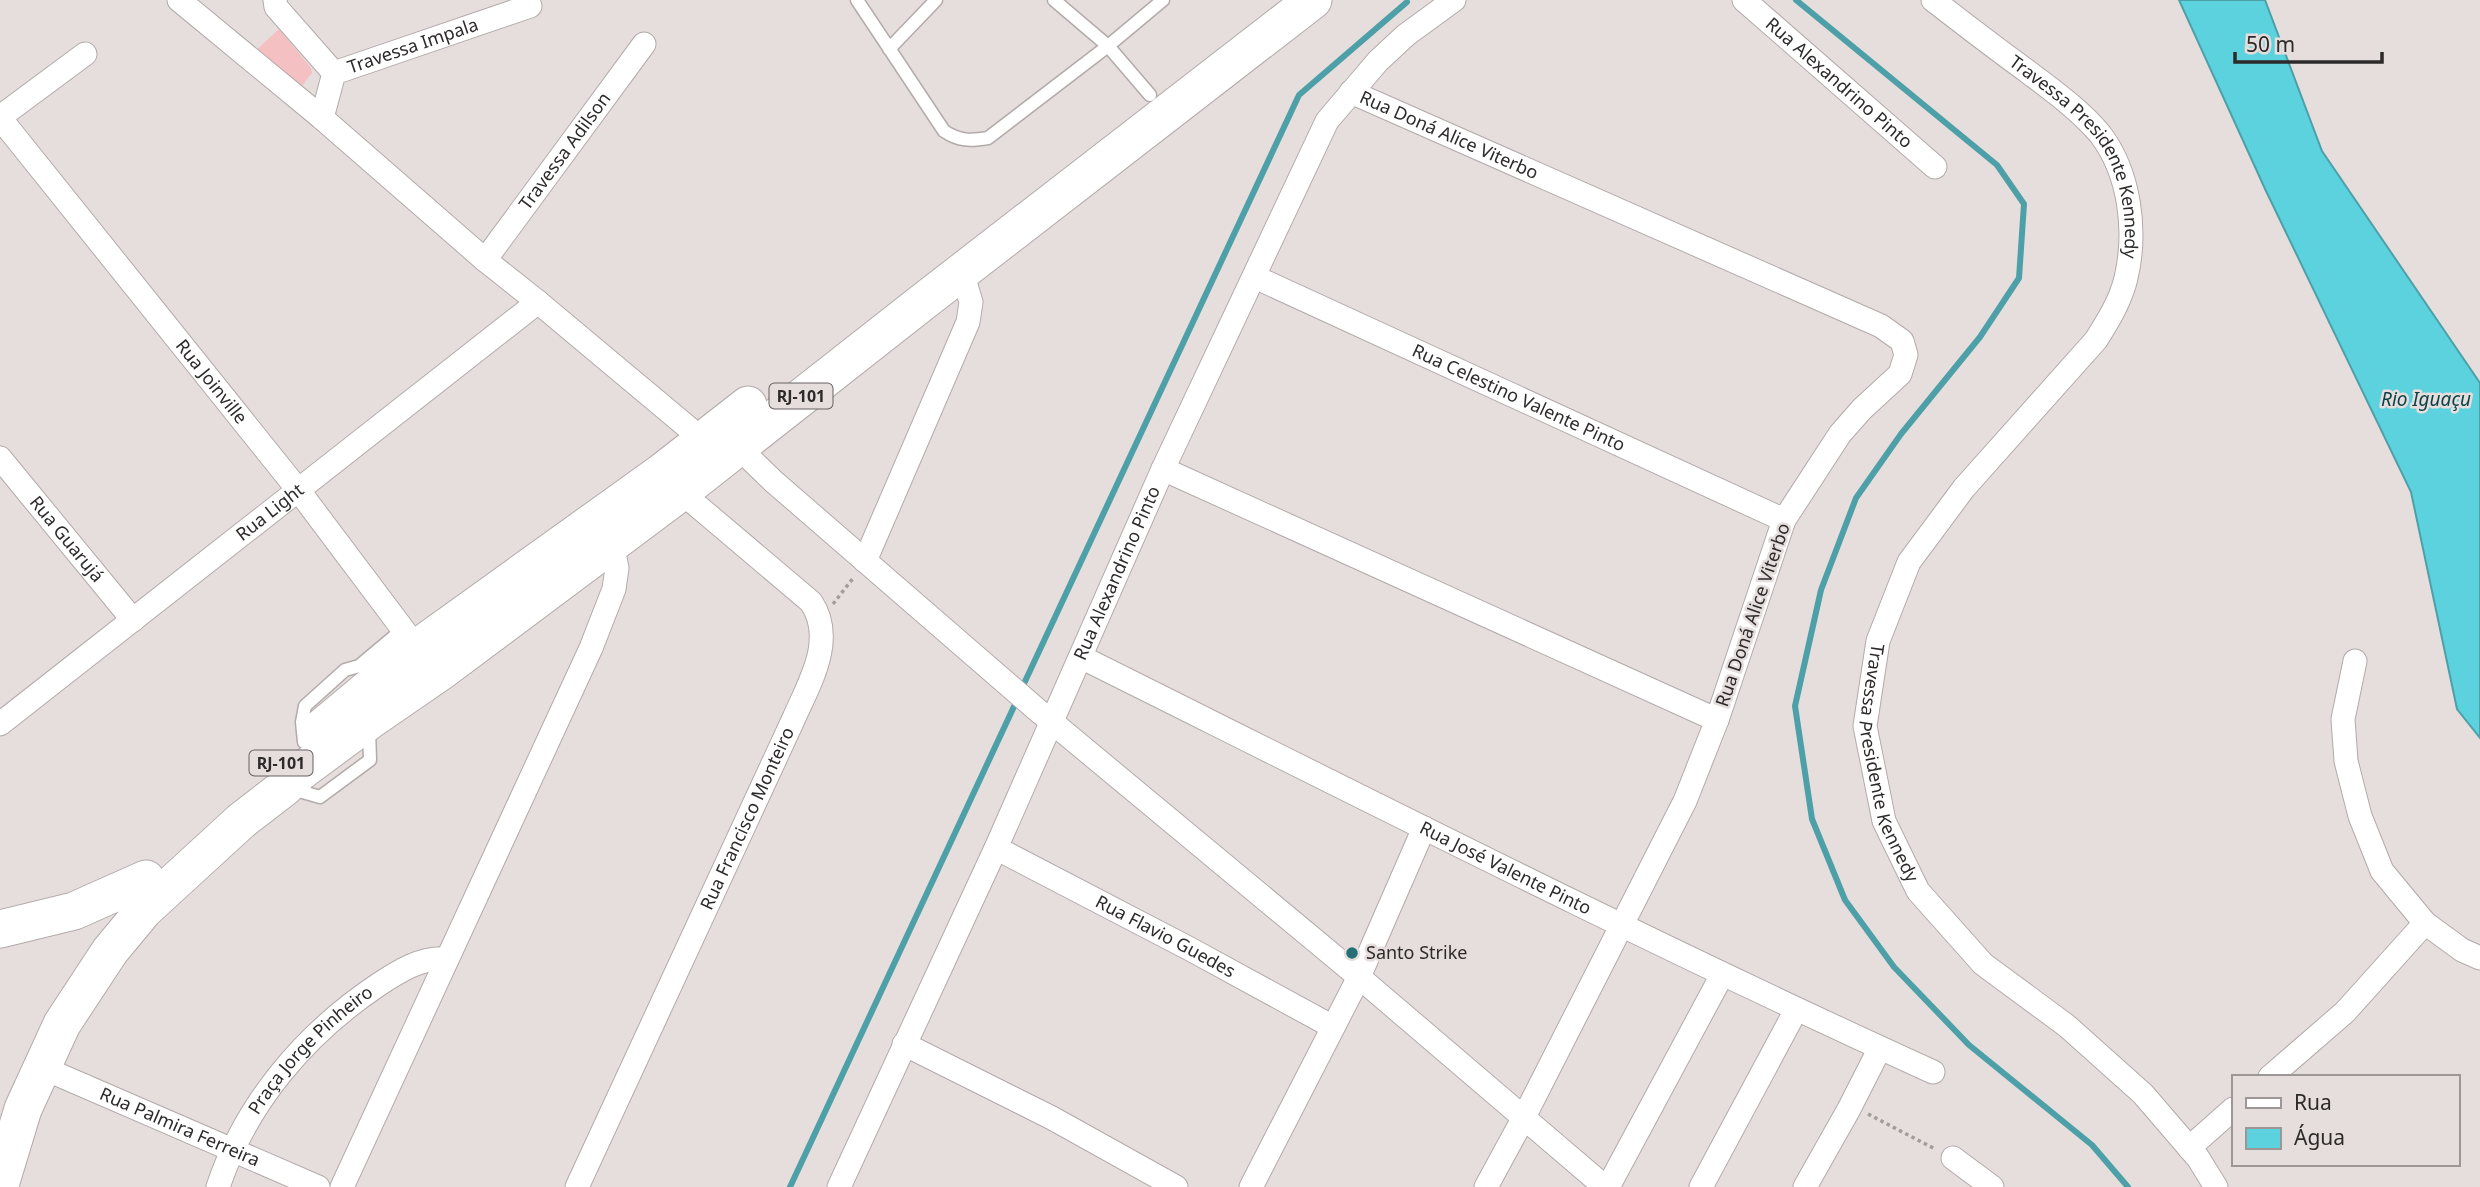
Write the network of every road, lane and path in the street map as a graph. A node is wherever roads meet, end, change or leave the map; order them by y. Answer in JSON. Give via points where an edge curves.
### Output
{"nodes":[{"id":1,"x":179,"y":0,"type":"edge"},
{"id":2,"x":275,"y":0,"type":"edge"},
{"id":3,"x":857,"y":0,"type":"edge"},
{"id":4,"x":936,"y":0,"type":"edge"},
{"id":5,"x":1054,"y":0,"type":"edge"},
{"id":6,"x":1163,"y":0,"type":"edge"},
{"id":7,"x":1277,"y":0,"type":"edge"},
{"id":8,"x":1313,"y":0,"type":"edge"},
{"id":9,"x":1744,"y":0,"type":"edge"},
{"id":10,"x":1933,"y":0,"type":"edge"},
{"id":11,"x":1443,"y":2,"type":"edge"},
{"id":12,"x":530,"y":6,"type":"dead end"},
{"id":13,"x":645,"y":44,"type":"dead end"},
{"id":14,"x":1108,"y":46,"type":"junction"},
{"id":15,"x":889,"y":49,"type":"junction"},
{"id":16,"x":85,"y":54,"type":"dead end"},
{"id":17,"x":334,"y":73,"type":"junction"},
{"id":18,"x":1350,"y":92,"type":"junction"},
{"id":19,"x":1150,"y":95,"type":"junction"},
{"id":20,"x":0,"y":118,"type":"edge"},
{"id":21,"x":322,"y":118,"type":"junction"},
{"id":22,"x":1935,"y":167,"type":"dead end"},
{"id":23,"x":485,"y":260,"type":"junction"},
{"id":24,"x":962,"y":272,"type":"junction"},
{"id":25,"x":1255,"y":277,"type":"junction"},
{"id":26,"x":538,"y":302,"type":"junction"},
{"id":27,"x":720,"y":443,"type":"junction"},
{"id":28,"x":0,"y":458,"type":"edge"},
{"id":29,"x":1163,"y":469,"type":"junction"},
{"id":30,"x":299,"y":491,"type":"junction"},
{"id":31,"x":681,"y":492,"type":"junction"},
{"id":32,"x":1784,"y":520,"type":"junction"},
{"id":33,"x":612,"y":542,"type":"junction"},
{"id":34,"x":865,"y":561,"type":"junction"},
{"id":35,"x":134,"y":620,"type":"junction"},
{"id":36,"x":821,"y":621,"type":"junction"},
{"id":37,"x":410,"y":638,"type":"junction"},
{"id":38,"x":1081,"y":657,"type":"junction"},
{"id":39,"x":2355,"y":660,"type":"dead end"},
{"id":40,"x":1043,"y":715,"type":"junction"},
{"id":41,"x":1717,"y":720,"type":"junction"},
{"id":42,"x":0,"y":724,"type":"edge"},
{"id":43,"x":295,"y":764,"type":"junction"},
{"id":44,"x":1424,"y":828,"type":"junction"},
{"id":45,"x":996,"y":848,"type":"junction"},
{"id":46,"x":135,"y":900,"type":"junction"},
{"id":47,"x":2425,"y":923,"type":"junction"},
{"id":48,"x":1622,"y":927,"type":"junction"},
{"id":49,"x":0,"y":929,"type":"edge"},
{"id":50,"x":447,"y":958,"type":"junction"},
{"id":51,"x":2480,"y":958,"type":"edge"},
{"id":52,"x":1722,"y":975,"type":"junction"},
{"id":53,"x":1359,"y":977,"type":"junction"},
{"id":54,"x":1796,"y":1010,"type":"junction"},
{"id":55,"x":1333,"y":1027,"type":"junction"},
{"id":56,"x":904,"y":1044,"type":"junction"},
{"id":57,"x":1880,"y":1048,"type":"junction"},
{"id":58,"x":43,"y":1068,"type":"junction"},
{"id":59,"x":1933,"y":1072,"type":"dead end"},
{"id":60,"x":2272,"y":1075,"type":"edge"},
{"id":61,"x":1851,"y":1105,"type":"junction"},
{"id":62,"x":2232,"y":1110,"type":"edge"},
{"id":63,"x":1523,"y":1119,"type":"junction"},
{"id":64,"x":0,"y":1129,"type":"edge"},
{"id":65,"x":2189,"y":1148,"type":"junction"},
{"id":66,"x":232,"y":1151,"type":"junction"},
{"id":67,"x":1953,"y":1158,"type":"joint"},
{"id":68,"x":0,"y":1185,"type":"edge"},
{"id":69,"x":218,"y":1187,"type":"edge"},
{"id":70,"x":318,"y":1187,"type":"edge"},
{"id":71,"x":342,"y":1187,"type":"edge"},
{"id":72,"x":577,"y":1187,"type":"edge"},
{"id":73,"x":839,"y":1187,"type":"edge"},
{"id":74,"x":1176,"y":1187,"type":"edge"},
{"id":75,"x":1251,"y":1187,"type":"edge"},
{"id":76,"x":1486,"y":1187,"type":"edge"},
{"id":77,"x":1607,"y":1187,"type":"edge"},
{"id":78,"x":1701,"y":1187,"type":"edge"},
{"id":79,"x":1805,"y":1187,"type":"edge"},
{"id":80,"x":1992,"y":1187,"type":"edge"},
{"id":81,"x":2216,"y":1187,"type":"edge"}],
"edges":[{"from":1,"to":21,"type":"street"},
{"from":2,"to":17,"type":"street","name":"Travessa Impala","via":[[288,22]]},
{"from":3,"to":15,"type":"lane"},
{"from":4,"to":15,"type":"lane"},
{"from":5,"to":14,"type":"lane"},
{"from":6,"to":14,"type":"lane"},
{"from":7,"to":19,"type":"main road","number":"RJ-101"},
{"from":8,"to":24,"type":"main road","number":"RJ-101"},
{"from":9,"to":22,"type":"street","name":"Rua Alexandrino Pinto"},
{"from":10,"to":65,"type":"street","name":"Travessa Presidente Kennedy","via":[[2064,99],[2100,134],[2120,168],[2129,203],[2130,244],[2126,278],[2096,340],[1964,488],[1909,562],[1878,641],[1865,726],[1884,821],[1918,891],[1983,964],[2077,1034],[2143,1094]]},
{"from":11,"to":18,"type":"street","name":"Rua Alexandrino Pinto"},
{"from":12,"to":17,"type":"street","name":"Travessa Impala"},
{"from":13,"to":23,"type":"street","name":"Travessa Adilson"},
{"from":14,"to":15,"type":"lane","via":[[988,138],[971,141],[944,131]]},
{"from":14,"to":19,"type":"lane"},
{"from":16,"to":20,"type":"street"},
{"from":17,"to":21,"type":"street","name":"Travessa Impala"},
{"from":18,"to":25,"type":"street","name":"Rua Alexandrino Pinto","via":[[1327,121]]},
{"from":18,"to":32,"type":"street","name":"Rua Doná Alice Viterbo","via":[[1881,327],[1902,341],[1906,355],[1900,374],[1840,434]]},
{"from":19,"to":27,"type":"main road","number":"RJ-101"},
{"from":20,"to":30,"type":"street","name":"Rua Joinville"},
{"from":21,"to":23,"type":"street"},
{"from":23,"to":26,"type":"street"},
{"from":24,"to":27,"type":"main road","number":"RJ-101"},
{"from":24,"to":34,"type":"street","via":[[971,302],[968,322]]},
{"from":25,"to":29,"type":"street","name":"Rua Alexandrino Pinto"},
{"from":25,"to":32,"type":"street","name":"Rua Celestino Valente Pinto"},
{"from":26,"to":27,"type":"street"},
{"from":26,"to":30,"type":"street","name":"Rua Light"},
{"from":27,"to":31,"type":"main road","number":"RJ-101"},
{"from":27,"to":34,"type":"street","via":[[773,481]]},
{"from":27,"to":37,"type":"main road","number":"RJ-101","via":[[651,480]]},
{"from":28,"to":35,"type":"street","name":"Rua Guarujá"},
{"from":29,"to":38,"type":"street","name":"Rua Alexandrino Pinto"},
{"from":29,"to":41,"type":"street"},
{"from":30,"to":35,"type":"street","name":"Rua Light"},
{"from":30,"to":37,"type":"street","name":"Rua Joinville"},
{"from":31,"to":33,"type":"main road","number":"RJ-101"},
{"from":31,"to":36,"type":"street","via":[[806,596]]},
{"from":32,"to":41,"type":"street","name":"Rua Doná Alice Viterbo"},
{"from":33,"to":43,"type":"main road","number":"RJ-101","via":[[443,670]]},
{"from":33,"to":50,"type":"street","via":[[617,568],[614,589],[592,648]]},
{"from":34,"to":36,"type":"path"},
{"from":34,"to":40,"type":"street"},
{"from":35,"to":42,"type":"street","name":"Rua Light"},
{"from":36,"to":72,"type":"street","name":"Rua Francisco Monteiro","via":[[813,676]]},
{"from":37,"to":43,"type":"main road","number":"RJ-101","via":[[373,670]]},
{"from":38,"to":40,"type":"street","name":"Rua Alexandrino Pinto"},
{"from":38,"to":44,"type":"street","name":"Rua José Valente Pinto"},
{"from":39,"to":47,"type":"street","via":[[2343,719],[2346,761],[2360,816],[2382,872]]},
{"from":40,"to":45,"type":"street","name":"Rua Alexandrino Pinto"},
{"from":40,"to":53,"type":"street"},
{"from":41,"to":48,"type":"street","name":"Rua Doná Alice Viterbo","via":[[1685,801]]},
{"from":43,"to":46,"type":"main road","number":"RJ-101","via":[[241,821]]},
{"from":44,"to":48,"type":"street","name":"Rua José Valente Pinto"},
{"from":44,"to":53,"type":"street"},
{"from":45,"to":55,"type":"street","name":"Rua Flavio Guedes"},
{"from":45,"to":56,"type":"street","name":"Rua Alexandrino Pinto"},
{"from":46,"to":49,"type":"main road"},
{"from":46,"to":58,"type":"main road","number":"RJ-101","via":[[110,951],[62,1024]]},
{"from":46,"to":64,"type":"main road","number":"RJ-101","via":[[60,991]]},
{"from":47,"to":51,"type":"street"},
{"from":47,"to":60,"type":"street","via":[[2344,1012]]},
{"from":48,"to":52,"type":"street","name":"Rua José Valente Pinto"},
{"from":48,"to":63,"type":"street","name":"Rua Doná Alice Viterbo"},
{"from":50,"to":66,"type":"street","name":"Praça Jorge Pinheiro","via":[[424,960],[395,974],[308,1041],[258,1103]]},
{"from":50,"to":71,"type":"street"},
{"from":52,"to":54,"type":"street","name":"Rua José Valente Pinto"},
{"from":52,"to":77,"type":"street"},
{"from":53,"to":55,"type":"street"},
{"from":53,"to":63,"type":"street"},
{"from":54,"to":57,"type":"street","name":"Rua José Valente Pinto"},
{"from":54,"to":78,"type":"street"},
{"from":55,"to":75,"type":"street"},
{"from":56,"to":73,"type":"street","name":"Rua Alexandrino Pinto"},
{"from":56,"to":74,"type":"street"},
{"from":57,"to":59,"type":"street","name":"Rua José Valente Pinto"},
{"from":57,"to":61,"type":"street"},
{"from":58,"to":66,"type":"street","name":"Rua Palmira Ferreira"},
{"from":58,"to":68,"type":"main road","number":"RJ-101","via":[[23,1109]]},
{"from":61,"to":67,"type":"path"},
{"from":61,"to":79,"type":"street"},
{"from":62,"to":65,"type":"street"},
{"from":63,"to":76,"type":"street","name":"Rua Doná Alice Viterbo"},
{"from":63,"to":77,"type":"street"},
{"from":65,"to":81,"type":"street","name":"Travessa Presidente Kennedy"},
{"from":66,"to":69,"type":"street","name":"Praça Jorge Pinheiro"},
{"from":66,"to":70,"type":"street","name":"Rua Palmira Ferreira"},
{"from":67,"to":80,"type":"street"}]}
